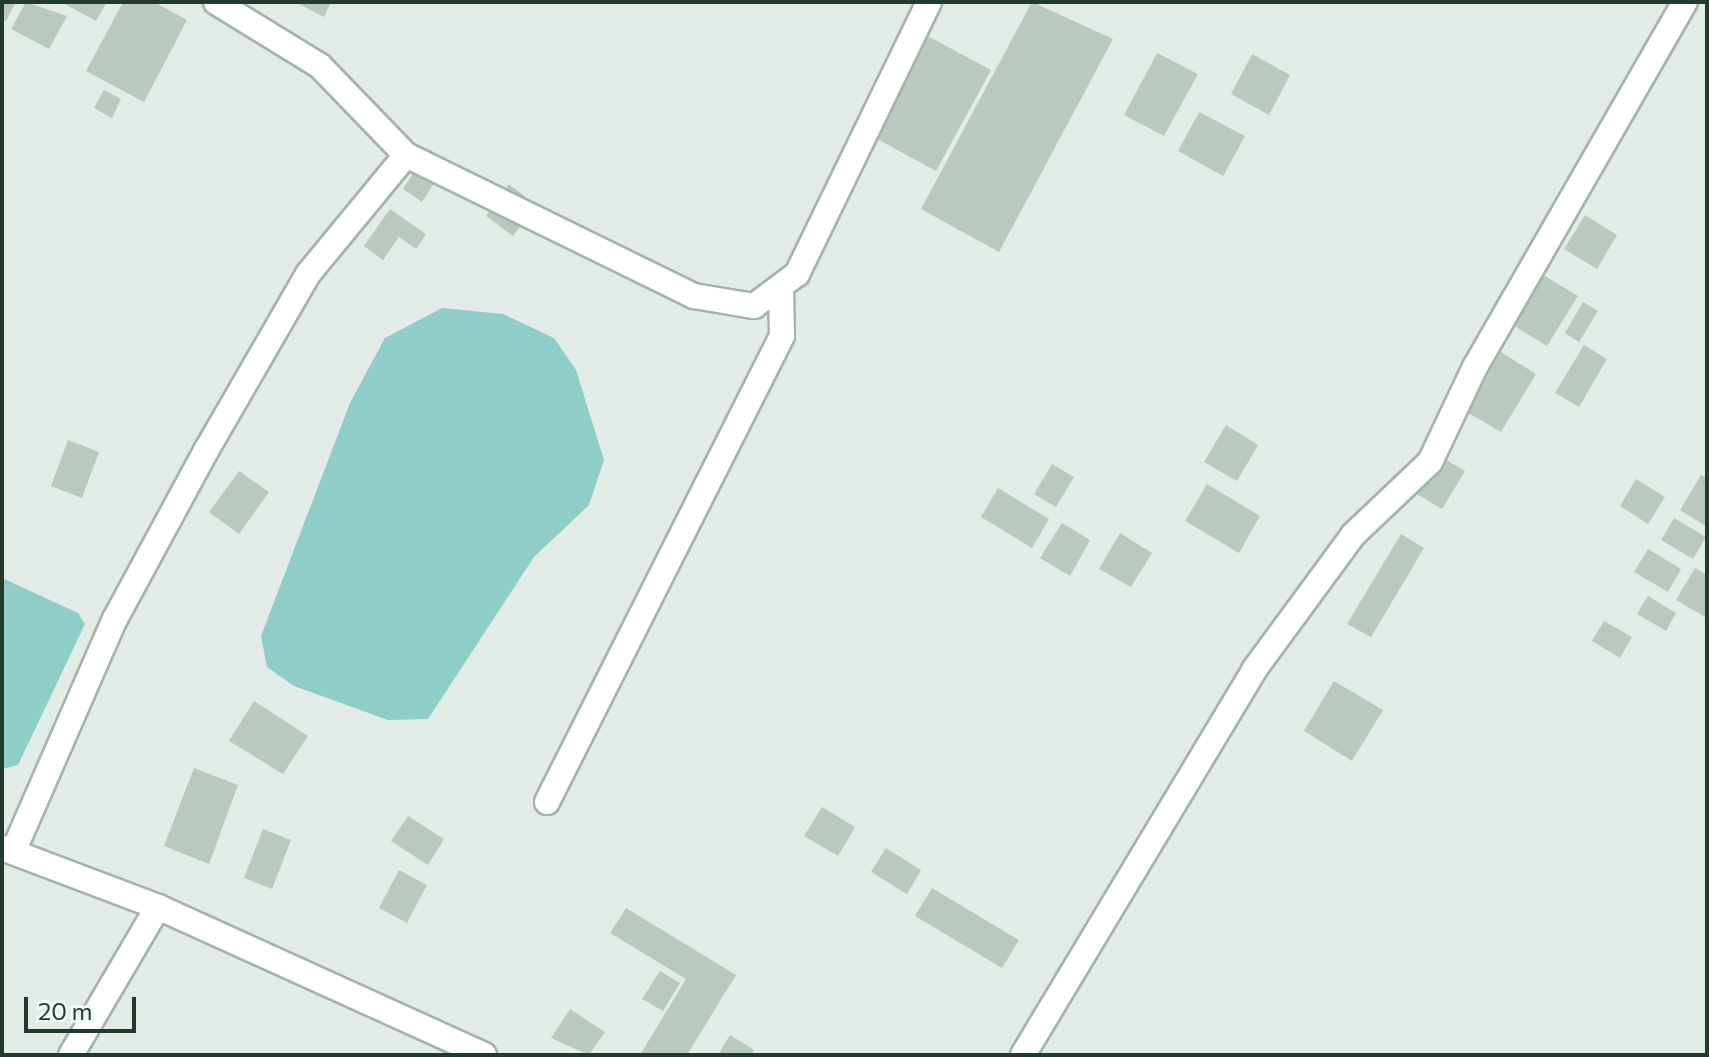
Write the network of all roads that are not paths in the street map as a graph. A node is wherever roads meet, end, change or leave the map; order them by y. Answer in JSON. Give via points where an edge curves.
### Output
{"nodes":[{"id":1,"x":216,"y":2,"type":"edge"},
{"id":2,"x":929,"y":2,"type":"edge"},
{"id":3,"x":1685,"y":2,"type":"edge"},
{"id":4,"x":406,"y":155,"type":"junction"},
{"id":5,"x":775,"y":291,"type":"junction"},
{"id":6,"x":547,"y":802,"type":"dead end"},
{"id":7,"x":7,"y":850,"type":"edge"},
{"id":8,"x":158,"y":907,"type":"junction"},
{"id":9,"x":71,"y":1055,"type":"edge"},
{"id":10,"x":484,"y":1055,"type":"edge"},
{"id":11,"x":1023,"y":1055,"type":"edge"}],
"edges":[{"from":1,"to":4,"type":"street","via":[[320,66]]},
{"from":2,"to":5,"type":"street","via":[[797,274]]},
{"from":3,"to":11,"type":"street","via":[[1475,367],[1430,462],[1353,535],[1254,670]]},
{"from":4,"to":5,"type":"street","via":[[694,296],[754,306]]},
{"from":4,"to":7,"type":"street","via":[[308,274],[207,449],[115,619]]},
{"from":5,"to":6,"type":"street","via":[[781,288],[782,336]]},
{"from":7,"to":8,"type":"street"},
{"from":8,"to":9,"type":"street"},
{"from":8,"to":10,"type":"street"}]}
